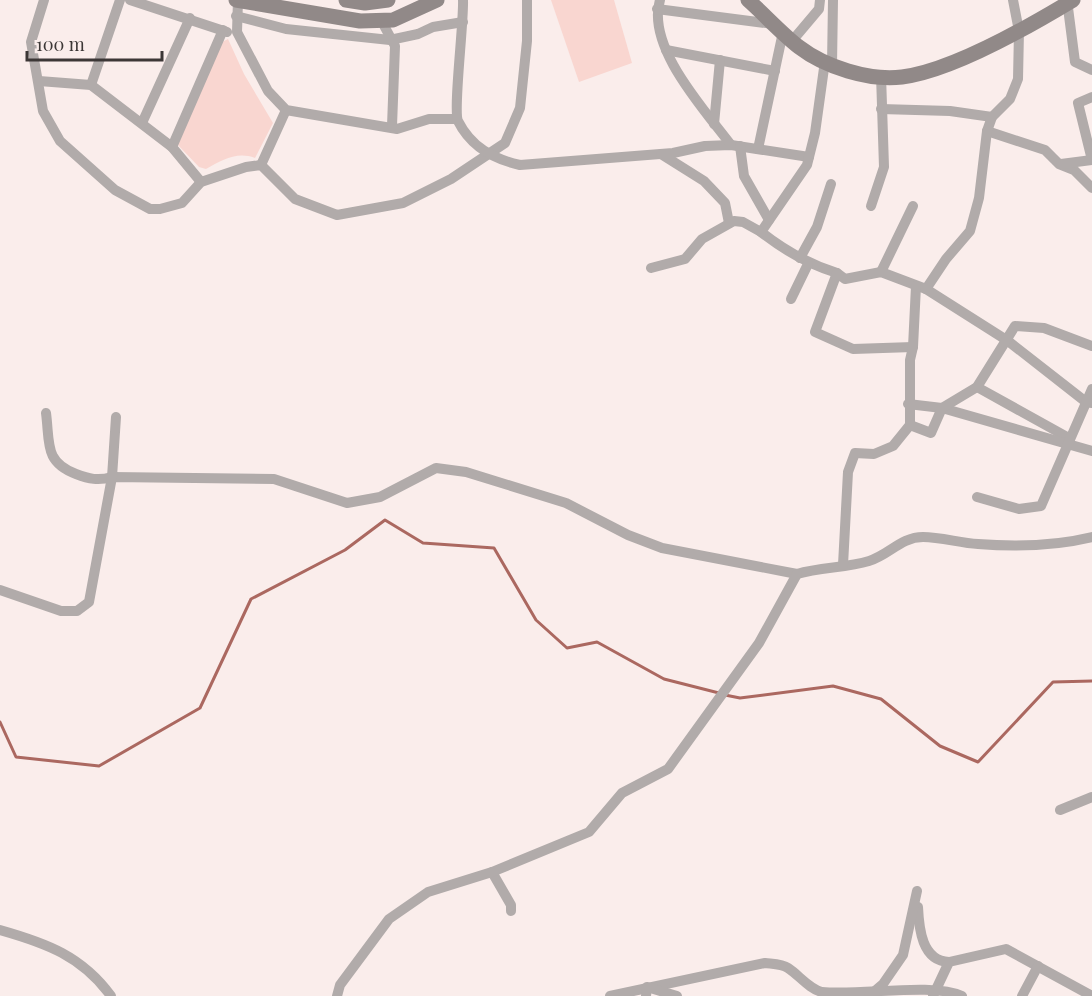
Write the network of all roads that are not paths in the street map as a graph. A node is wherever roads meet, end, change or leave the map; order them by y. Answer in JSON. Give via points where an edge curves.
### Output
{"nodes":[{"id":1,"x":44,"y":0,"type":"edge"},
{"id":2,"x":120,"y":0,"type":"edge"},
{"id":3,"x":130,"y":0,"type":"edge"},
{"id":4,"x":346,"y":0,"type":"edge"},
{"id":5,"x":388,"y":0,"type":"edge"},
{"id":6,"x":437,"y":0,"type":"edge"},
{"id":7,"x":463,"y":0,"type":"edge"},
{"id":8,"x":527,"y":0,"type":"edge"},
{"id":9,"x":748,"y":0,"type":"edge"},
{"id":10,"x":820,"y":0,"type":"edge"},
{"id":11,"x":833,"y":0,"type":"edge"},
{"id":12,"x":1013,"y":0,"type":"edge"},
{"id":13,"x":1069,"y":1,"type":"edge"},
{"id":14,"x":659,"y":4,"type":"edge"},
{"id":15,"x":236,"y":5,"type":"edge"},
{"id":16,"x":190,"y":18,"type":"junction"},
{"id":17,"x":381,"y":20,"type":"junction"},
{"id":18,"x":463,"y":22,"type":"junction"},
{"id":19,"x":222,"y":30,"type":"junction"},
{"id":20,"x":1019,"y":31,"type":"junction"},
{"id":21,"x":783,"y":32,"type":"junction"},
{"id":22,"x":239,"y":35,"type":"junction"},
{"id":23,"x":390,"y":40,"type":"junction"},
{"id":24,"x":666,"y":50,"type":"junction"},
{"id":25,"x":720,"y":60,"type":"junction"},
{"id":26,"x":828,"y":63,"type":"junction"},
{"id":27,"x":1092,"y":70,"type":"edge"},
{"id":28,"x":775,"y":71,"type":"junction"},
{"id":29,"x":881,"y":75,"type":"junction"},
{"id":30,"x":39,"y":81,"type":"junction"},
{"id":31,"x":91,"y":85,"type":"junction"},
{"id":32,"x":1092,"y":98,"type":"edge"},
{"id":33,"x":286,"y":110,"type":"junction"},
{"id":34,"x":881,"y":110,"type":"junction"},
{"id":35,"x":992,"y":117,"type":"junction"},
{"id":36,"x":457,"y":119,"type":"junction"},
{"id":37,"x":142,"y":123,"type":"junction"},
{"id":38,"x":714,"y":124,"type":"junction"},
{"id":39,"x":392,"y":126,"type":"junction"},
{"id":40,"x":987,"y":131,"type":"junction"},
{"id":41,"x":735,"y":146,"type":"junction"},
{"id":42,"x":172,"y":147,"type":"junction"},
{"id":43,"x":758,"y":149,"type":"junction"},
{"id":44,"x":487,"y":154,"type":"junction"},
{"id":45,"x":661,"y":154,"type":"junction"},
{"id":46,"x":809,"y":157,"type":"junction"},
{"id":47,"x":1059,"y":164,"type":"junction"},
{"id":48,"x":261,"y":165,"type":"junction"},
{"id":49,"x":201,"y":183,"type":"junction"},
{"id":50,"x":831,"y":184,"type":"dead end"},
{"id":51,"x":1092,"y":188,"type":"edge"},
{"id":52,"x":872,"y":206,"type":"dead end"},
{"id":53,"x":913,"y":206,"type":"dead end"},
{"id":54,"x":769,"y":220,"type":"junction"},
{"id":55,"x":729,"y":223,"type":"junction"},
{"id":56,"x":761,"y":232,"type":"junction"},
{"id":57,"x":804,"y":261,"type":"junction"},
{"id":58,"x":651,"y":268,"type":"dead end"},
{"id":59,"x":881,"y":272,"type":"junction"},
{"id":60,"x":837,"y":273,"type":"junction"},
{"id":61,"x":921,"y":287,"type":"junction"},
{"id":62,"x":790,"y":299,"type":"dead end"},
{"id":63,"x":1008,"y":341,"type":"junction"},
{"id":64,"x":1092,"y":346,"type":"edge"},
{"id":65,"x":913,"y":347,"type":"junction"},
{"id":66,"x":977,"y":387,"type":"junction"},
{"id":67,"x":1092,"y":389,"type":"edge"},
{"id":68,"x":1089,"y":402,"type":"edge"},
{"id":69,"x":908,"y":404,"type":"junction"},
{"id":70,"x":942,"y":408,"type":"junction"},
{"id":71,"x":46,"y":413,"type":"dead end"},
{"id":72,"x":116,"y":417,"type":"dead end"},
{"id":73,"x":909,"y":425,"type":"junction"},
{"id":74,"x":1068,"y":441,"type":"junction"},
{"id":75,"x":1092,"y":451,"type":"edge"},
{"id":76,"x":112,"y":477,"type":"junction"},
{"id":77,"x":977,"y":497,"type":"dead end"},
{"id":78,"x":1092,"y":537,"type":"edge"},
{"id":79,"x":843,"y":565,"type":"junction"},
{"id":80,"x":797,"y":574,"type":"junction"},
{"id":81,"x":0,"y":590,"type":"edge"},
{"id":82,"x":1092,"y":797,"type":"edge"},
{"id":83,"x":1060,"y":810,"type":"dead end"},
{"id":84,"x":492,"y":872,"type":"junction"},
{"id":85,"x":511,"y":912,"type":"dead end"},
{"id":86,"x":0,"y":930,"type":"edge"},
{"id":87,"x":949,"y":962,"type":"junction"},
{"id":88,"x":1038,"y":966,"type":"junction"},
{"id":89,"x":647,"y":991,"type":"edge"},
{"id":90,"x":933,"y":993,"type":"edge"},
{"id":91,"x":819,"y":994,"type":"edge"},
{"id":92,"x":869,"y":995,"type":"edge"},
{"id":93,"x":1087,"y":995,"type":"edge"},
{"id":94,"x":111,"y":996,"type":"edge"},
{"id":95,"x":337,"y":996,"type":"edge"},
{"id":96,"x":610,"y":996,"type":"edge"},
{"id":97,"x":677,"y":996,"type":"edge"},
{"id":98,"x":962,"y":996,"type":"edge"},
{"id":99,"x":1022,"y":996,"type":"edge"}],
"edges":[{"from":1,"to":30,"type":"street","via":[[31,42]]},
{"from":2,"to":31,"type":"street"},
{"from":3,"to":16,"type":"street"},
{"from":4,"to":5,"type":"main road"},
{"from":6,"to":17,"type":"main road","via":[[393,20]]},
{"from":7,"to":18,"type":"street"},
{"from":8,"to":44,"type":"street","via":[[520,108],[505,143]]},
{"from":9,"to":21,"type":"main road"},
{"from":10,"to":21,"type":"street","via":[[819,9]]},
{"from":11,"to":26,"type":"street"},
{"from":12,"to":20,"type":"street"},
{"from":13,"to":20,"type":"main road"},
{"from":13,"to":27,"type":"street","via":[[1075,62]]},
{"from":14,"to":21,"type":"street"},
{"from":14,"to":24,"type":"street","via":[[658,25]]},
{"from":15,"to":17,"type":"main road","via":[[360,21]]},
{"from":15,"to":22,"type":"street"},
{"from":15,"to":23,"type":"street","via":[[286,29]]},
{"from":16,"to":19,"type":"street"},
{"from":16,"to":37,"type":"street"},
{"from":17,"to":23,"type":"street"},
{"from":18,"to":23,"type":"street"},
{"from":18,"to":36,"type":"street"},
{"from":19,"to":22,"type":"street"},
{"from":19,"to":42,"type":"street"},
{"from":20,"to":29,"type":"main road","via":[[941,67],[902,77]]},
{"from":20,"to":35,"type":"street","via":[[1018,79],[1010,99]]},
{"from":21,"to":26,"type":"main road"},
{"from":21,"to":28,"type":"street"},
{"from":22,"to":33,"type":"street","via":[[268,92]]},
{"from":23,"to":39,"type":"street","via":[[395,46]]},
{"from":24,"to":25,"type":"street"},
{"from":24,"to":38,"type":"street"},
{"from":25,"to":28,"type":"street"},
{"from":25,"to":38,"type":"street"},
{"from":26,"to":29,"type":"main road","via":[[862,74]]},
{"from":26,"to":46,"type":"street"},
{"from":28,"to":43,"type":"street"},
{"from":29,"to":34,"type":"street"},
{"from":30,"to":31,"type":"street"},
{"from":30,"to":49,"type":"street","via":[[43,111],[60,141],[115,190],[160,209],[182,203]]},
{"from":31,"to":37,"type":"street"},
{"from":32,"to":47,"type":"street","via":[[1078,104],[1092,160]]},
{"from":33,"to":39,"type":"street"},
{"from":33,"to":48,"type":"street"},
{"from":34,"to":35,"type":"street","via":[[950,111]]},
{"from":34,"to":52,"type":"street","via":[[884,167]]},
{"from":35,"to":40,"type":"street"},
{"from":36,"to":39,"type":"street","via":[[429,119],[404,128]]},
{"from":36,"to":44,"type":"street"},
{"from":37,"to":42,"type":"street"},
{"from":38,"to":41,"type":"street"},
{"from":40,"to":47,"type":"street","via":[[1045,150]]},
{"from":40,"to":61,"type":"street","via":[[979,198],[970,231]]},
{"from":41,"to":43,"type":"street"},
{"from":41,"to":45,"type":"street"},
{"from":41,"to":54,"type":"street","via":[[744,176]]},
{"from":42,"to":49,"type":"street"},
{"from":43,"to":46,"type":"street"},
{"from":44,"to":45,"type":"street","via":[[520,165]]},
{"from":44,"to":48,"type":"street","via":[[451,179],[403,203],[337,215],[295,199]]},
{"from":45,"to":55,"type":"street","via":[[704,181],[724,203]]},
{"from":46,"to":54,"type":"street"},
{"from":47,"to":51,"type":"street","via":[[1074,170]]},
{"from":48,"to":49,"type":"street"},
{"from":50,"to":57,"type":"street"},
{"from":53,"to":59,"type":"street"},
{"from":54,"to":56,"type":"street"},
{"from":55,"to":56,"type":"street","via":[[743,222]]},
{"from":55,"to":58,"type":"street","via":[[702,239],[685,259]]},
{"from":56,"to":57,"type":"street"},
{"from":57,"to":60,"type":"street"},
{"from":57,"to":62,"type":"street"},
{"from":59,"to":60,"type":"street","via":[[845,279]]},
{"from":59,"to":61,"type":"street"},
{"from":60,"to":65,"type":"street","via":[[815,332],[853,349]]},
{"from":61,"to":63,"type":"street"},
{"from":61,"to":65,"type":"street"},
{"from":63,"to":64,"type":"street","via":[[1015,326],[1027,326],[1044,328]]},
{"from":63,"to":66,"type":"street"},
{"from":63,"to":68,"type":"street"},
{"from":65,"to":69,"type":"street"},
{"from":66,"to":70,"type":"street"},
{"from":66,"to":74,"type":"street"},
{"from":67,"to":68,"type":"street"},
{"from":68,"to":74,"type":"street"},
{"from":69,"to":70,"type":"street"},
{"from":69,"to":73,"type":"street"},
{"from":70,"to":73,"type":"street","via":[[931,433]]},
{"from":70,"to":74,"type":"street"},
{"from":71,"to":76,"type":"street","via":[[54,462],[60,468],[98,481]]},
{"from":72,"to":76,"type":"street"},
{"from":73,"to":79,"type":"street","via":[[893,446],[874,453],[855,453],[848,472]]},
{"from":74,"to":75,"type":"street"},
{"from":74,"to":77,"type":"street","via":[[1041,506],[1019,509]]},
{"from":76,"to":80,"type":"street","via":[[274,479],[347,503],[380,497],[436,468],[466,472],[566,503],[662,548]]},
{"from":76,"to":81,"type":"street","via":[[89,602],[77,611],[61,611]]},
{"from":78,"to":79,"type":"street","via":[[1069,543],[1026,545],[922,537],[902,542],[871,560]]},
{"from":79,"to":80,"type":"street"},
{"from":80,"to":84,"type":"street","via":[[759,643],[668,769],[622,793],[589,832]]},
{"from":82,"to":83,"type":"street"},
{"from":84,"to":85,"type":"street","via":[[511,905]]},
{"from":84,"to":95,"type":"street","via":[[428,892],[389,919],[340,985]]},
{"from":86,"to":94,"type":"street","via":[[58,948],[96,976]]},
{"from":87,"to":88,"type":"street","via":[[1006,949]]},
{"from":87,"to":90,"type":"street"},
{"from":87,"to":92,"type":"street","via":[[938,962],[929,955],[917,891],[903,955],[883,984]]},
{"from":88,"to":93,"type":"street"},
{"from":88,"to":99,"type":"street"},
{"from":89,"to":91,"type":"street","via":[[765,963],[786,966]]},
{"from":89,"to":96,"type":"street"},
{"from":89,"to":97,"type":"street"},
{"from":90,"to":92,"type":"street"},
{"from":90,"to":98,"type":"street","via":[[954,992]]},
{"from":91,"to":92,"type":"street"}]}
